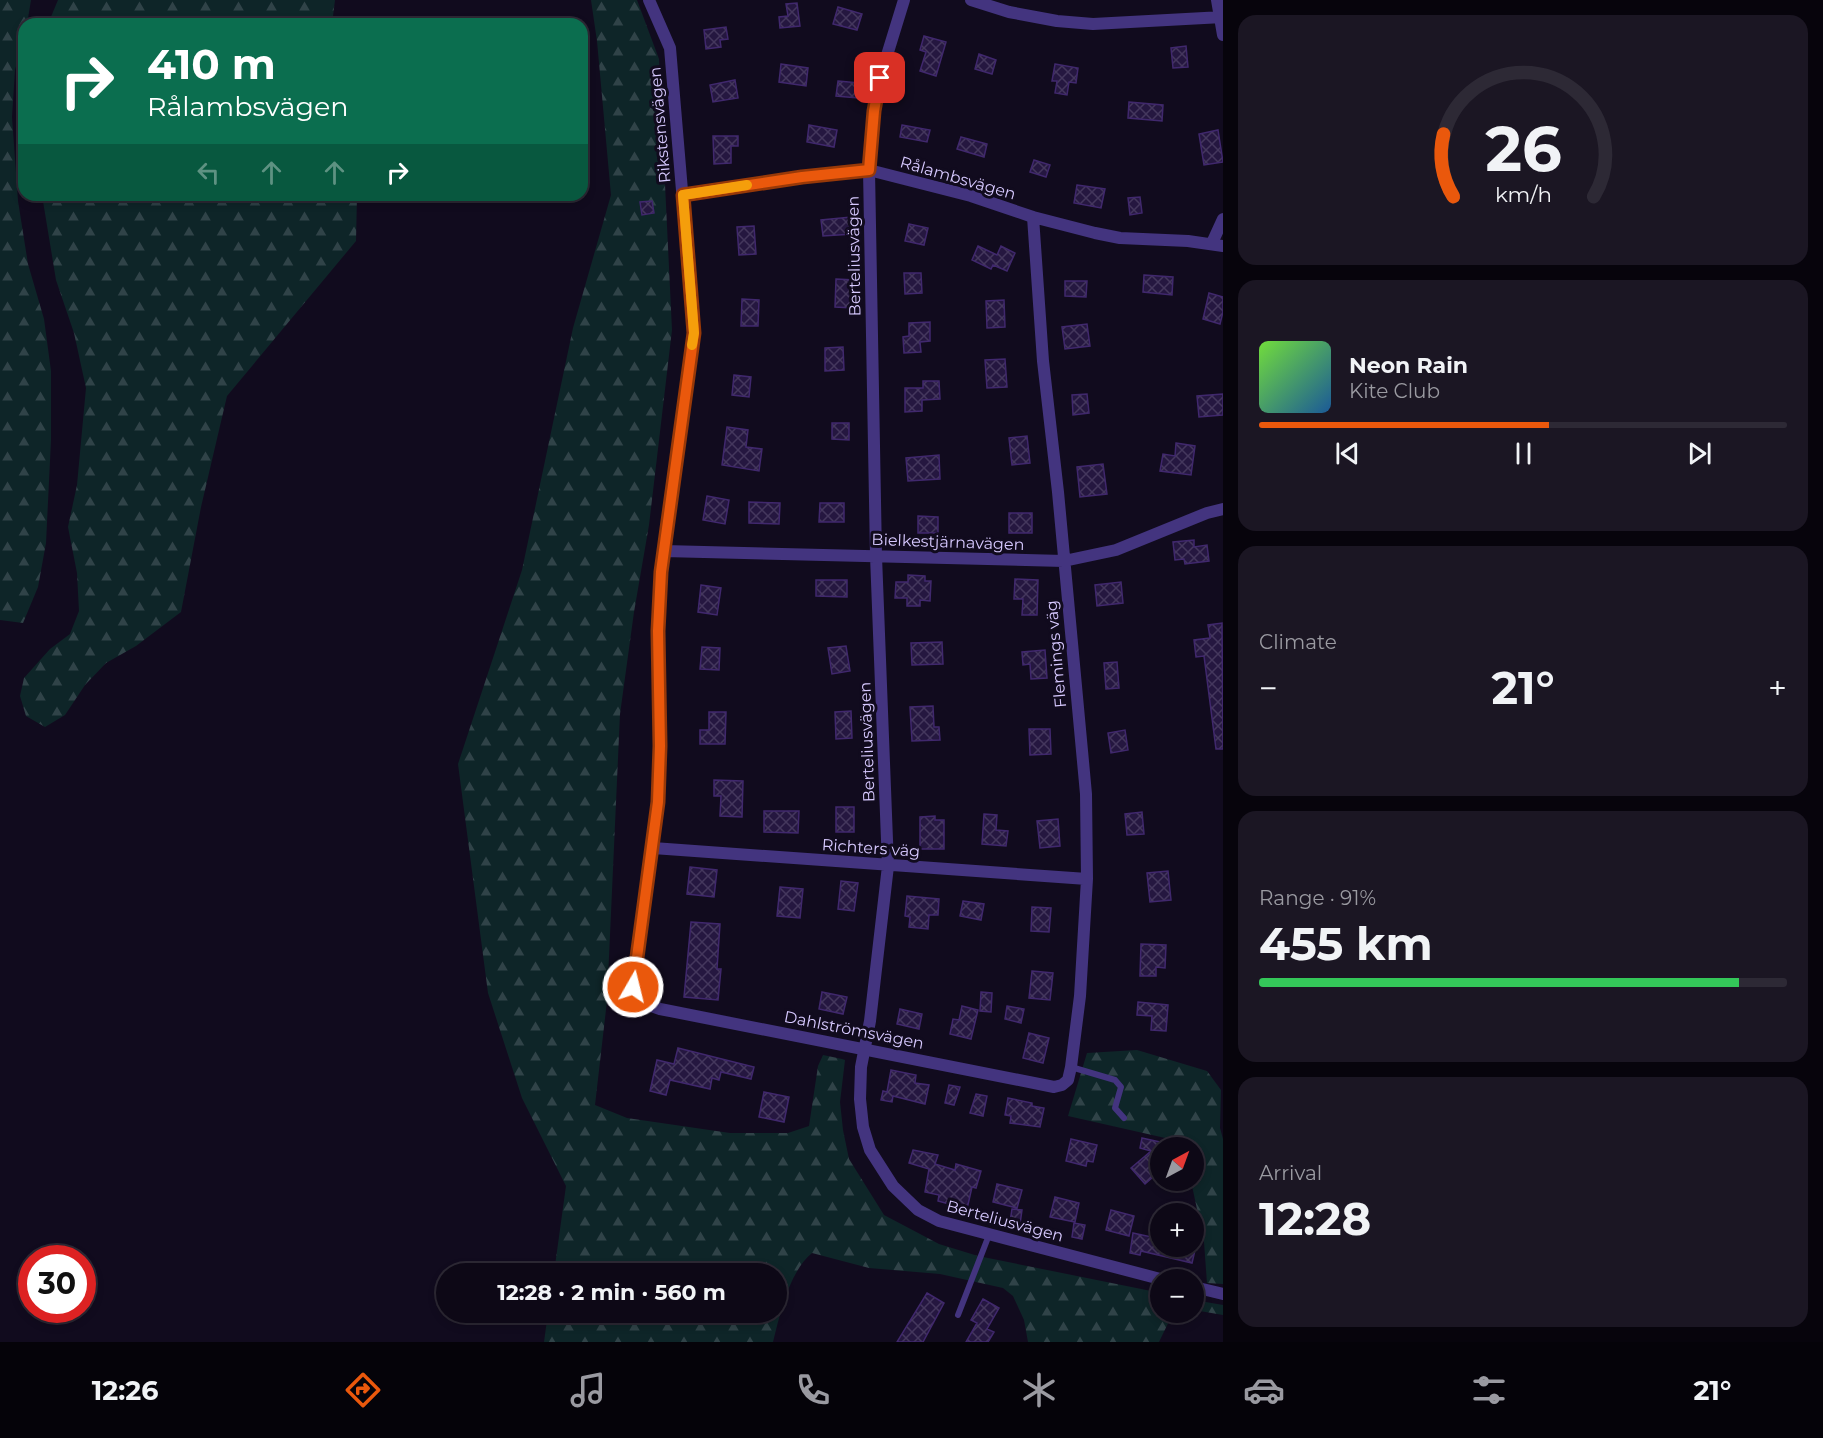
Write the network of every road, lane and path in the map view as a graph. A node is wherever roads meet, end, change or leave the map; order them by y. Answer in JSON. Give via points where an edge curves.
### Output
{"nodes":[{"id":1,"x":649,"y":0,"type":"edge"},
{"id":2,"x":903,"y":0,"type":"edge"},
{"id":3,"x":971,"y":0,"type":"edge"},
{"id":4,"x":1217,"y":0,"type":"edge"},
{"id":5,"x":1221,"y":17,"type":"edge"},
{"id":6,"x":1223,"y":35,"type":"edge"},
{"id":7,"x":869,"y":170,"type":"junction"},
{"id":8,"x":683,"y":195,"type":"junction"},
{"id":9,"x":1033,"y":217,"type":"junction"},
{"id":10,"x":1223,"y":219,"type":"edge"},
{"id":11,"x":1217,"y":245,"type":"edge"},
{"id":12,"x":1223,"y":509,"type":"edge"},
{"id":13,"x":664,"y":551,"type":"junction"},
{"id":14,"x":876,"y":556,"type":"junction"},
{"id":15,"x":1064,"y":561,"type":"junction"},
{"id":16,"x":653,"y":848,"type":"junction"},
{"id":17,"x":888,"y":866,"type":"junction"},
{"id":18,"x":1087,"y":879,"type":"junction"},
{"id":19,"x":640,"y":1002,"type":"joint"},
{"id":20,"x":864,"y":1049,"type":"junction"},
{"id":21,"x":1071,"y":1067,"type":"junction"},
{"id":22,"x":1062,"y":1085,"type":"joint"},
{"id":23,"x":1124,"y":1118,"type":"dead end"},
{"id":24,"x":989,"y":1235,"type":"junction"},
{"id":25,"x":1150,"y":1276,"type":"edge"},
{"id":26,"x":1204,"y":1289,"type":"edge"},
{"id":27,"x":1223,"y":1294,"type":"edge"},
{"id":28,"x":958,"y":1315,"type":"dead end"}],
"edges":[{"from":1,"to":8,"type":"street","name":"Rikstensvägen","via":[[670,48]]},
{"from":2,"to":7,"type":"street","name":"Berteliusvägen","via":[[878,89]]},
{"from":3,"to":5,"type":"street","via":[[1009,12],[1084,23]]},
{"from":4,"to":5,"type":"street"},
{"from":5,"to":6,"type":"street"},
{"from":7,"to":8,"type":"street","name":"Rålambsvägen"},
{"from":7,"to":9,"type":"street","name":"Rålambsvägen"},
{"from":7,"to":14,"type":"street","name":"Berteliusvägen"},
{"from":8,"to":13,"type":"street","name":"Rikstensvägen","via":[[694,333]]},
{"from":9,"to":11,"type":"street","name":"Rålambsvägen","via":[[1120,238]]},
{"from":9,"to":15,"type":"street","name":"Flemings väg"},
{"from":10,"to":11,"type":"street"},
{"from":12,"to":15,"type":"street","name":"Bielkestjärnavägen","via":[[1116,549]]},
{"from":13,"to":14,"type":"street","name":"Bielkestjärnavägen"},
{"from":13,"to":16,"type":"street","name":"Rikstensvägen","via":[[658,631],[659,769]]},
{"from":14,"to":15,"type":"street","name":"Bielkestjärnavägen"},
{"from":14,"to":17,"type":"street","name":"Berteliusvägen"},
{"from":15,"to":18,"type":"street","name":"Flemings väg","via":[[1086,794]]},
{"from":16,"to":17,"type":"street","name":"Richters väg"},
{"from":16,"to":19,"type":"street","name":"Rikstensvägen","via":[[633,987]]},
{"from":17,"to":18,"type":"street","name":"Richters väg"},
{"from":17,"to":20,"type":"street","name":"Berteliusvägen"},
{"from":18,"to":21,"type":"street","name":"Flemings väg"},
{"from":19,"to":20,"type":"street","name":"Dahlströmsvägen"},
{"from":20,"to":22,"type":"street","name":"Dahlströmsvägen","via":[[1054,1087]]},
{"from":20,"to":24,"type":"street","name":"Berteliusvägen","via":[[860,1099],[863,1127],[870,1150],[893,1186],[918,1210],[939,1221]]},
{"from":21,"to":22,"type":"street","name":"Flemings väg","via":[[1068,1080]]},
{"from":21,"to":23,"type":"lane","via":[[1115,1080],[1121,1087],[1116,1108]]},
{"from":24,"to":25,"type":"street","name":"Berteliusvägen"},
{"from":24,"to":28,"type":"lane"},
{"from":26,"to":27,"type":"street"}]}
